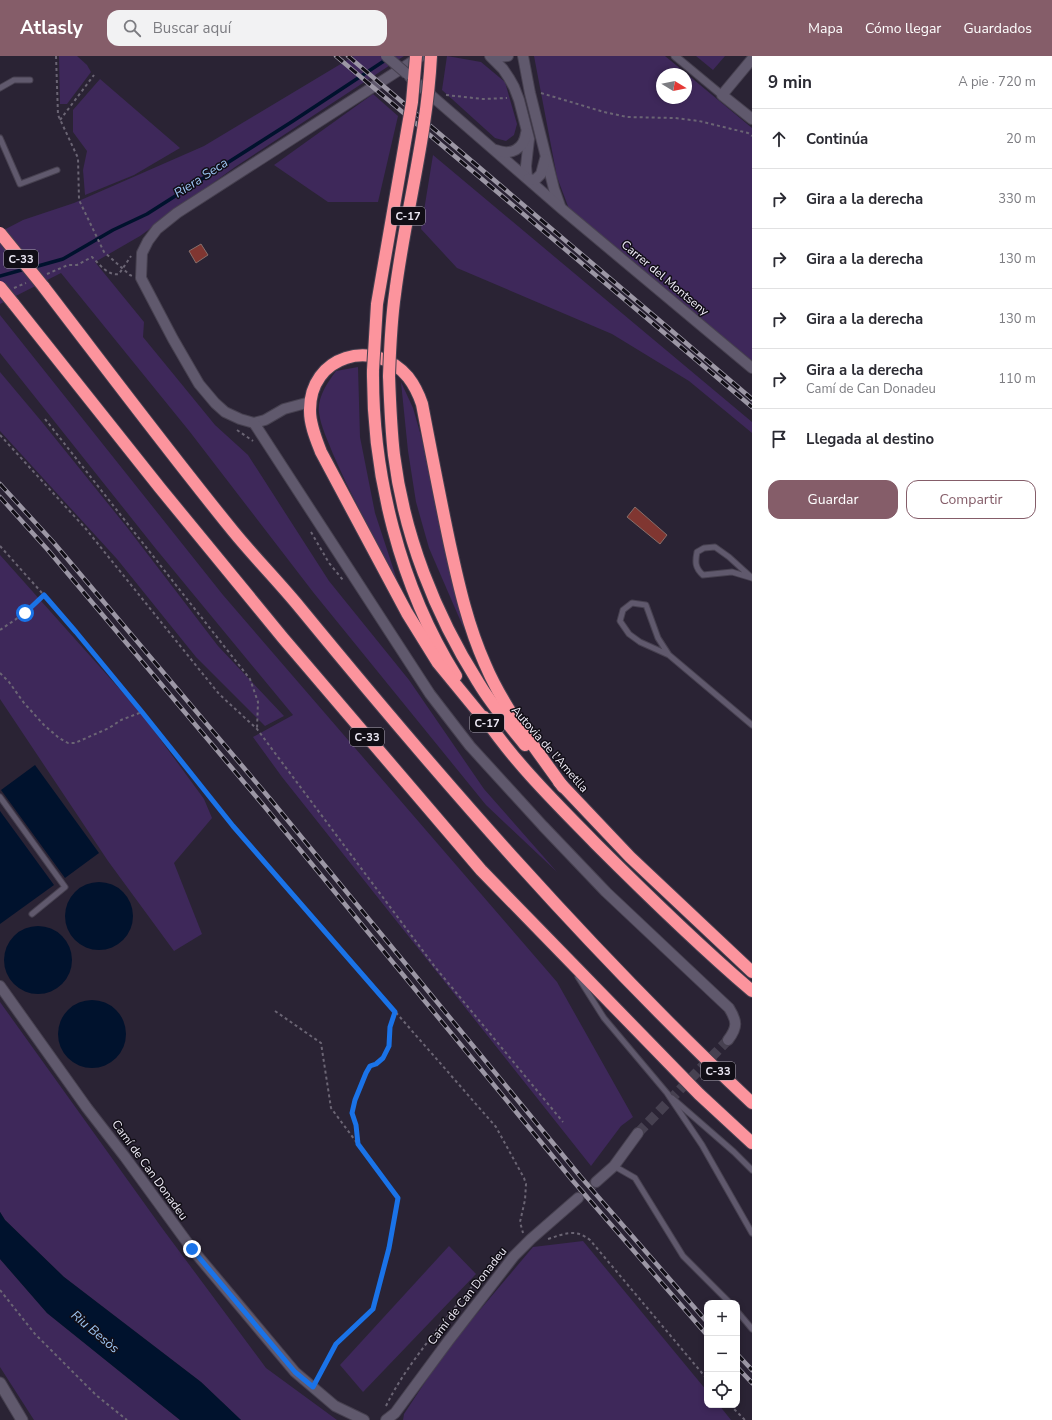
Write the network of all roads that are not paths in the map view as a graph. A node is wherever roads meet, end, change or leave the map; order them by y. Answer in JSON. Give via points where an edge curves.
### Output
{"nodes":[{"id":1,"x":386,"y":56,"type":"edge"},
{"id":2,"x":416,"y":56,"type":"edge"},
{"id":3,"x":421,"y":56,"type":"edge"},
{"id":4,"x":431,"y":56,"type":"edge"},
{"id":5,"x":491,"y":56,"type":"edge"},
{"id":6,"x":508,"y":56,"type":"edge"},
{"id":7,"x":523,"y":56,"type":"edge"},
{"id":8,"x":675,"y":56,"type":"edge"},
{"id":9,"x":752,"y":59,"type":"edge"},
{"id":10,"x":30,"y":80,"type":"dead end"},
{"id":11,"x":0,"y":88,"type":"edge"},
{"id":12,"x":722,"y":95,"type":"junction"},
{"id":13,"x":752,"y":119,"type":"edge"},
{"id":14,"x":526,"y":131,"type":"junction"},
{"id":15,"x":0,"y":138,"type":"edge"},
{"id":16,"x":494,"y":149,"type":"junction"},
{"id":17,"x":545,"y":151,"type":"junction"},
{"id":18,"x":58,"y":170,"type":"dead end"},
{"id":19,"x":528,"y":179,"type":"junction"},
{"id":20,"x":562,"y":209,"type":"junction"},
{"id":21,"x":0,"y":233,"type":"edge"},
{"id":22,"x":0,"y":287,"type":"edge"},
{"id":23,"x":752,"y":368,"type":"edge"},
{"id":24,"x":310,"y":402,"type":"junction"},
{"id":25,"x":254,"y":423,"type":"junction"},
{"id":26,"x":752,"y":578,"type":"edge"},
{"id":27,"x":670,"y":655,"type":"junction"},
{"id":28,"x":488,"y":724,"type":"junction"},
{"id":29,"x":752,"y":725,"type":"edge"},
{"id":30,"x":563,"y":787,"type":"junction"},
{"id":31,"x":0,"y":797,"type":"edge"},
{"id":32,"x":32,"y":914,"type":"dead end"},
{"id":33,"x":567,"y":959,"type":"junction"},
{"id":34,"x":752,"y":972,"type":"edge"},
{"id":35,"x":0,"y":986,"type":"edge"},
{"id":36,"x":752,"y":991,"type":"edge"},
{"id":37,"x":728,"y":1040,"type":"tunnel mouth"},
{"id":38,"x":741,"y":1092,"type":"junction"},
{"id":39,"x":667,"y":1093,"type":"junction"},
{"id":40,"x":752,"y":1098,"type":"edge"},
{"id":41,"x":752,"y":1103,"type":"edge"},
{"id":42,"x":638,"y":1133,"type":"tunnel mouth"},
{"id":43,"x":752,"y":1143,"type":"edge"},
{"id":44,"x":614,"y":1166,"type":"junction"},
{"id":45,"x":752,"y":1170,"type":"edge"},
{"id":46,"x":596,"y":1182,"type":"tunnel mouth"},
{"id":47,"x":578,"y":1198,"type":"tunnel mouth"},
{"id":48,"x":752,"y":1233,"type":"edge"},
{"id":49,"x":727,"y":1300,"type":"edge"},
{"id":50,"x":740,"y":1315,"type":"edge"},
{"id":51,"x":752,"y":1329,"type":"edge"},
{"id":52,"x":0,"y":1383,"type":"edge"},
{"id":53,"x":22,"y":1420,"type":"edge"},
{"id":54,"x":364,"y":1420,"type":"edge"},
{"id":55,"x":386,"y":1420,"type":"edge"}],
"edges":[{"from":1,"to":16,"type":"street","name":"Carrer del Montseny","bridge":true},
{"from":2,"to":28,"type":"highway","number":"C-17","bridge":true,"via":[[412,102],[377,304],[373,370],[376,440],[391,521],[417,599],[434,637]]},
{"from":3,"to":25,"type":"street","via":[[177,212],[157,229],[145,246],[142,253],[141,278],[199,384],[225,412]]},
{"from":4,"to":30,"type":"highway","name":"Autovia de l'Ametlla","number":"C-17","bridge":true,"via":[[424,123],[391,324],[390,415],[402,497],[424,573],[458,648],[482,688],[526,747]]},
{"from":5,"to":6,"type":"street"},
{"from":5,"to":14,"type":"street","via":[[514,87]]},
{"from":7,"to":17,"type":"street","name":"Carrer del Montseny"},
{"from":8,"to":12,"type":"street"},
{"from":9,"to":12,"type":"street"},
{"from":10,"to":11,"type":"lane","via":[[14,80]]},
{"from":12,"to":13,"type":"street"},
{"from":14,"to":16,"type":"street","via":[[523,144],[516,150],[507,152]]},
{"from":14,"to":19,"type":"street","via":[[529,144],[526,166]]},
{"from":15,"to":18,"type":"lane","via":[[20,184]]},
{"from":16,"to":19,"type":"street","name":"Carrer del Montseny"},
{"from":17,"to":19,"type":"street","name":"Carrer del Montseny","via":[[541,174],[535,180]]},
{"from":17,"to":20,"type":"street","name":"Carrer del Montseny","via":[[556,196]]},
{"from":19,"to":20,"type":"street","name":"Carrer del Montseny"},
{"from":20,"to":23,"type":"street","name":"Carrer del Montseny"},
{"from":21,"to":38,"type":"highway","number":"C-33","bridge":true,"via":[[234,532],[361,683],[578,928],[685,1039]]},
{"from":22,"to":33,"type":"highway","number":"C-33","bridge":true,"via":[[283,638],[481,870]]},
{"from":24,"to":25,"type":"street","via":[[284,409]]},
{"from":24,"to":28,"type":"highway","via":[[311,425],[321,452],[407,613],[438,663]]},
{"from":24,"to":30,"type":"highway","via":[[316,383],[324,370],[348,357],[368,356],[385,361],[401,371],[413,384],[422,404],[457,579],[474,639],[485,666],[513,715]]},
{"from":25,"to":37,"type":"street","via":[[430,694],[470,746],[553,837],[606,892],[729,1008],[736,1024]]},
{"from":26,"to":26,"type":"lane","via":[[715,547],[704,548],[698,552],[695,560],[697,569],[703,575],[732,572]]},
{"from":27,"to":27,"type":"lane","via":[[658,638],[646,605],[632,603],[623,610],[620,621],[629,634],[640,642]]},
{"from":27,"to":29,"type":"lane"},
{"from":28,"to":36,"type":"highway","number":"C-17","via":[[576,824],[687,933]]},
{"from":30,"to":34,"type":"highway","name":"Autovia de l'Ametlla","number":"C-17","via":[[636,863]]},
{"from":31,"to":32,"type":"lane","via":[[65,888]]},
{"from":33,"to":39,"type":"lane","number":"C-33","via":[[604,1018]]},
{"from":33,"to":43,"type":"highway","number":"C-33","via":[[699,1094]]},
{"from":35,"to":54,"type":"street","name":"Camí de Can Donadeu","via":[[192,1249],[295,1372],[335,1406]]},
{"from":38,"to":40,"type":"lane","number":"C-33"},
{"from":38,"to":41,"type":"highway","number":"C-33"},
{"from":39,"to":45,"type":"lane"},
{"from":39,"to":48,"type":"lane","number":"C-33","via":[[702,1145]]},
{"from":42,"to":44,"type":"street"},
{"from":44,"to":46,"type":"street"},
{"from":44,"to":49,"type":"lane","via":[[635,1178],[683,1256]]},
{"from":47,"to":55,"type":"street","name":"Camí de Can Donadeu","via":[[514,1256],[395,1413]]},
{"from":50,"to":51,"type":"lane"},
{"from":52,"to":53,"type":"street"}]}
